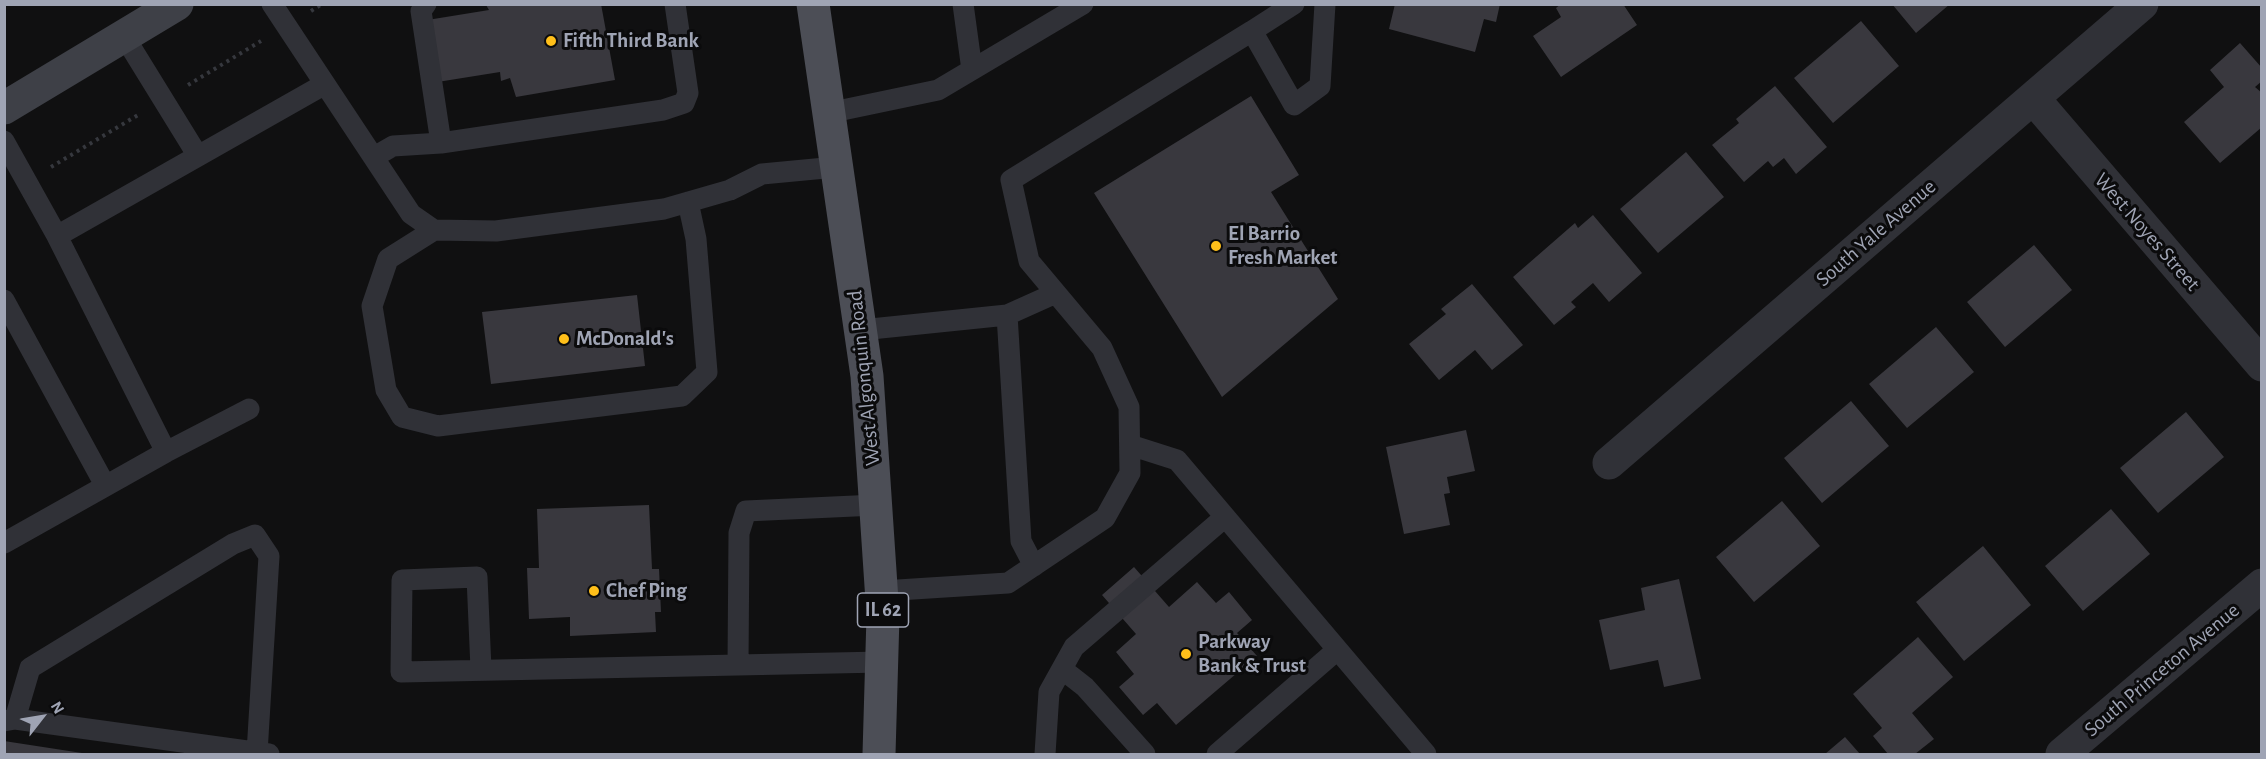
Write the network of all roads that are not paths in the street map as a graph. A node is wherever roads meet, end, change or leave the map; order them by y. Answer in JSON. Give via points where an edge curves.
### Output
{"nodes":[{"id":1,"x":177,"y":4,"type":"edge"},
{"id":2,"x":272,"y":4,"type":"edge"},
{"id":3,"x":426,"y":4,"type":"edge"},
{"id":4,"x":675,"y":4,"type":"edge"},
{"id":5,"x":813,"y":4,"type":"edge"},
{"id":6,"x":963,"y":4,"type":"edge"},
{"id":7,"x":1083,"y":4,"type":"edge"},
{"id":8,"x":1294,"y":4,"type":"edge"},
{"id":9,"x":1325,"y":4,"type":"edge"},
{"id":10,"x":2142,"y":4,"type":"edge"},
{"id":11,"x":1252,"y":31,"type":"junction"},
{"id":12,"x":124,"y":36,"type":"junction"},
{"id":13,"x":972,"y":70,"type":"junction"},
{"id":14,"x":325,"y":84,"type":"junction"},
{"id":15,"x":2032,"y":98,"type":"junction"},
{"id":16,"x":4,"y":108,"type":"edge"},
{"id":17,"x":828,"y":113,"type":"junction"},
{"id":18,"x":4,"y":141,"type":"edge"},
{"id":19,"x":441,"y":144,"type":"junction"},
{"id":20,"x":198,"y":156,"type":"junction"},
{"id":21,"x":374,"y":157,"type":"junction"},
{"id":22,"x":836,"y":167,"type":"junction"},
{"id":23,"x":688,"y":202,"type":"junction"},
{"id":24,"x":434,"y":230,"type":"junction"},
{"id":25,"x":57,"y":236,"type":"junction"},
{"id":26,"x":1056,"y":293,"type":"junction"},
{"id":27,"x":4,"y":300,"type":"edge"},
{"id":28,"x":1006,"y":315,"type":"junction"},
{"id":29,"x":861,"y":330,"type":"junction"},
{"id":30,"x":2262,"y":365,"type":"edge"},
{"id":31,"x":249,"y":409,"type":"dead end"},
{"id":32,"x":1130,"y":445,"type":"junction"},
{"id":33,"x":166,"y":452,"type":"junction"},
{"id":34,"x":1609,"y":463,"type":"dead end"},
{"id":35,"x":105,"y":485,"type":"junction"},
{"id":36,"x":876,"y":505,"type":"junction"},
{"id":37,"x":1225,"y":517,"type":"junction"},
{"id":38,"x":4,"y":543,"type":"edge"},
{"id":39,"x":1034,"y":566,"type":"junction"},
{"id":40,"x":2262,"y":585,"type":"edge"},
{"id":41,"x":882,"y":591,"type":"junction"},
{"id":42,"x":1337,"y":650,"type":"junction"},
{"id":43,"x":882,"y":662,"type":"junction"},
{"id":44,"x":738,"y":665,"type":"junction"},
{"id":45,"x":481,"y":669,"type":"junction"},
{"id":46,"x":1062,"y":669,"type":"junction"},
{"id":47,"x":10,"y":720,"type":"edge"},
{"id":48,"x":263,"y":754,"type":"edge"},
{"id":49,"x":879,"y":754,"type":"edge"},
{"id":50,"x":1045,"y":754,"type":"edge"},
{"id":51,"x":1145,"y":754,"type":"edge"},
{"id":52,"x":1217,"y":754,"type":"edge"},
{"id":53,"x":1426,"y":754,"type":"edge"},
{"id":54,"x":2062,"y":754,"type":"edge"}],
"edges":[{"from":1,"to":12,"type":"main road"},
{"from":2,"to":14,"type":"lane"},
{"from":3,"to":19,"type":"lane","via":[[421,11]]},
{"from":4,"to":19,"type":"lane","via":[[688,93],[684,103],[663,110]]},
{"from":5,"to":17,"type":"main road","name":"West Algonquin Road","number":"IL 62"},
{"from":6,"to":13,"type":"lane"},
{"from":7,"to":13,"type":"lane"},
{"from":8,"to":11,"type":"lane"},
{"from":9,"to":11,"type":"lane","via":[[1320,86],[1294,105]]},
{"from":10,"to":15,"type":"street","name":"South Yale Avenue"},
{"from":11,"to":26,"type":"lane","via":[[1011,180],[1029,261]]},
{"from":12,"to":16,"type":"main road"},
{"from":12,"to":20,"type":"lane"},
{"from":13,"to":17,"type":"lane","via":[[938,90]]},
{"from":14,"to":20,"type":"lane"},
{"from":14,"to":21,"type":"lane"},
{"from":15,"to":30,"type":"street","name":"West Noyes Street"},
{"from":15,"to":34,"type":"street","name":"South Yale Avenue"},
{"from":17,"to":22,"type":"main road","name":"West Algonquin Road","number":"IL 62"},
{"from":18,"to":25,"type":"lane"},
{"from":19,"to":21,"type":"lane","via":[[393,146]]},
{"from":20,"to":25,"type":"lane"},
{"from":21,"to":24,"type":"lane","via":[[411,214]]},
{"from":22,"to":23,"type":"lane","via":[[762,174],[730,190]]},
{"from":22,"to":29,"type":"main road","name":"West Algonquin Road","number":"IL 62"},
{"from":23,"to":24,"type":"lane","via":[[664,209],[496,231]]},
{"from":23,"to":24,"type":"lane","via":[[696,239],[707,372],[682,396],[438,426],[402,417],[386,390],[372,306],[388,259]]},
{"from":25,"to":33,"type":"lane"},
{"from":26,"to":28,"type":"lane"},
{"from":26,"to":32,"type":"lane","via":[[1102,348],[1129,407]]},
{"from":27,"to":35,"type":"lane"},
{"from":28,"to":29,"type":"lane"},
{"from":28,"to":39,"type":"lane","via":[[1021,541]]},
{"from":29,"to":36,"type":"main road","name":"West Algonquin Road","number":"IL 62"},
{"from":31,"to":33,"type":"lane"},
{"from":32,"to":37,"type":"lane","via":[[1177,460]]},
{"from":32,"to":39,"type":"lane","via":[[1130,473],[1105,518]]},
{"from":33,"to":35,"type":"lane"},
{"from":35,"to":38,"type":"lane"},
{"from":36,"to":41,"type":"main road","name":"West Algonquin Road","number":"IL 62"},
{"from":36,"to":44,"type":"lane","via":[[746,512],[739,533]]},
{"from":37,"to":42,"type":"lane"},
{"from":37,"to":46,"type":"lane","via":[[1074,647]]},
{"from":39,"to":41,"type":"lane","via":[[1008,583]]},
{"from":40,"to":54,"type":"street","name":"South Princeton Avenue"},
{"from":41,"to":43,"type":"main road","name":"West Algonquin Road","number":"IL 62"},
{"from":42,"to":52,"type":"lane"},
{"from":42,"to":53,"type":"lane"},
{"from":43,"to":44,"type":"lane"},
{"from":43,"to":49,"type":"main road","name":"West Algonquin Road","number":"IL 62"},
{"from":44,"to":45,"type":"lane"},
{"from":45,"to":45,"type":"lane","via":[[477,577],[402,580],[401,672]]},
{"from":46,"to":50,"type":"lane","via":[[1049,692]]},
{"from":46,"to":51,"type":"lane","via":[[1085,687]]},
{"from":47,"to":48,"type":"lane"},
{"from":47,"to":48,"type":"lane","via":[[30,668],[233,544],[255,535],[269,556]]}]}
